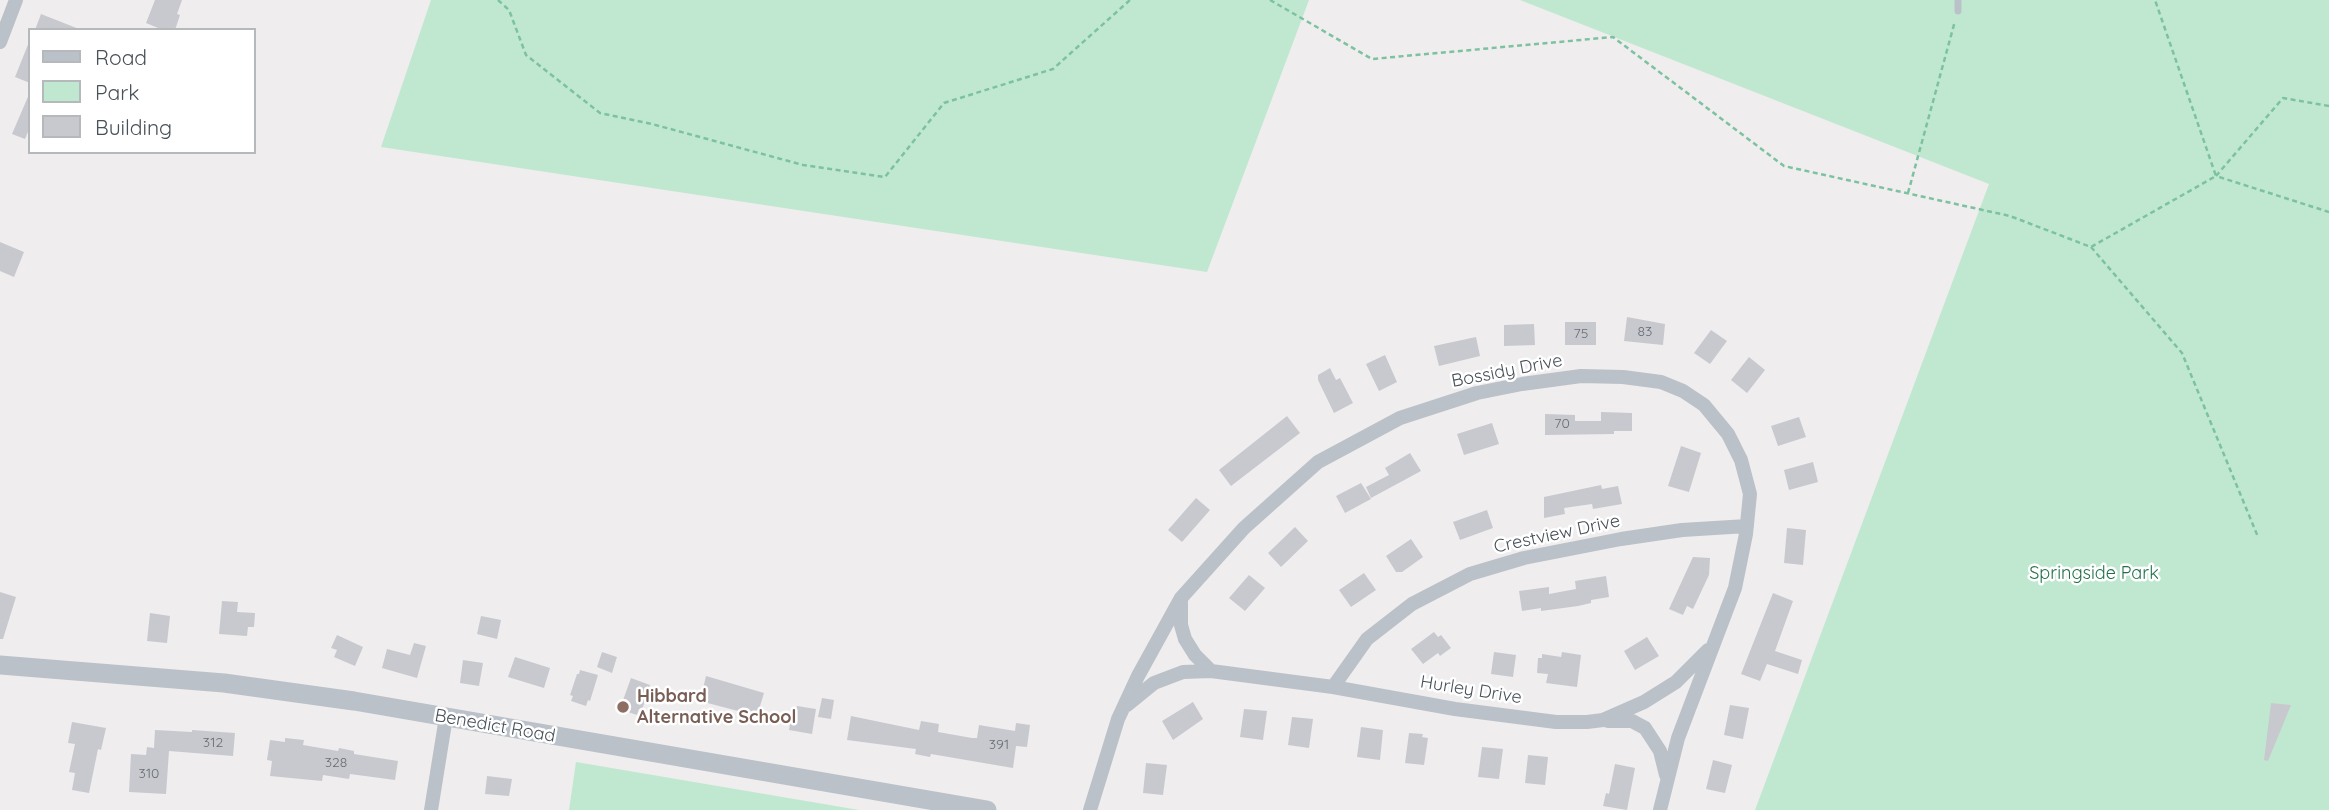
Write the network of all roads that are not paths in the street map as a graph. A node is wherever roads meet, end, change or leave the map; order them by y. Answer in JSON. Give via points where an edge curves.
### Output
{"nodes":[{"id":1,"x":16,"y":0,"type":"edge"},
{"id":2,"x":1958,"y":0,"type":"edge"},
{"id":3,"x":1958,"y":11,"type":"road end"},
{"id":4,"x":0,"y":42,"type":"edge"},
{"id":5,"x":1746,"y":526,"type":"junction"},
{"id":6,"x":1181,"y":598,"type":"junction"},
{"id":7,"x":1715,"y":643,"type":"junction"},
{"id":8,"x":0,"y":665,"type":"edge"},
{"id":9,"x":1211,"y":670,"type":"junction"},
{"id":10,"x":1333,"y":687,"type":"junction"},
{"id":11,"x":1124,"y":708,"type":"junction"},
{"id":12,"x":446,"y":717,"type":"junction"},
{"id":13,"x":1603,"y":720,"type":"junction"},
{"id":14,"x":1667,"y":780,"type":"junction"},
{"id":15,"x":431,"y":810,"type":"edge"},
{"id":16,"x":987,"y":810,"type":"edge"},
{"id":17,"x":1090,"y":810,"type":"edge"},
{"id":18,"x":1660,"y":810,"type":"edge"}],
"edges":[{"from":1,"to":4,"type":"street"},
{"from":2,"to":3,"type":"lane"},
{"from":5,"to":6,"type":"street","name":"Bossidy Drive","via":[[1750,494],[1741,460],[1728,433],[1704,405],[1661,382],[1581,376],[1477,393],[1400,418],[1318,462],[1244,528]]},
{"from":5,"to":7,"type":"street","name":"Bossidy Drive","via":[[1735,588]]},
{"from":5,"to":10,"type":"street","name":"Crestview Drive","via":[[1621,539],[1470,574],[1412,604],[1367,639]]},
{"from":6,"to":9,"type":"street","via":[[1185,639]]},
{"from":6,"to":11,"type":"street","name":"Bossidy Drive"},
{"from":7,"to":13,"type":"street","name":"Hurley Drive","via":[[1676,682]]},
{"from":7,"to":14,"type":"street","name":"Bossidy Drive","via":[[1678,738]]},
{"from":8,"to":12,"type":"street","name":"Benedict Road","via":[[224,683]]},
{"from":9,"to":10,"type":"street"},
{"from":9,"to":11,"type":"street","via":[[1183,672],[1154,683]]},
{"from":10,"to":13,"type":"street","name":"Hurley Drive","via":[[1544,721]]},
{"from":11,"to":17,"type":"street","name":"Bossidy Drive"},
{"from":12,"to":15,"type":"street"},
{"from":12,"to":16,"type":"street","name":"Benedict Road"},
{"from":13,"to":14,"type":"street","name":"Hurley Drive","via":[[1632,721],[1645,728],[1660,751]]},
{"from":14,"to":18,"type":"street","name":"Bossidy Drive"}]}
